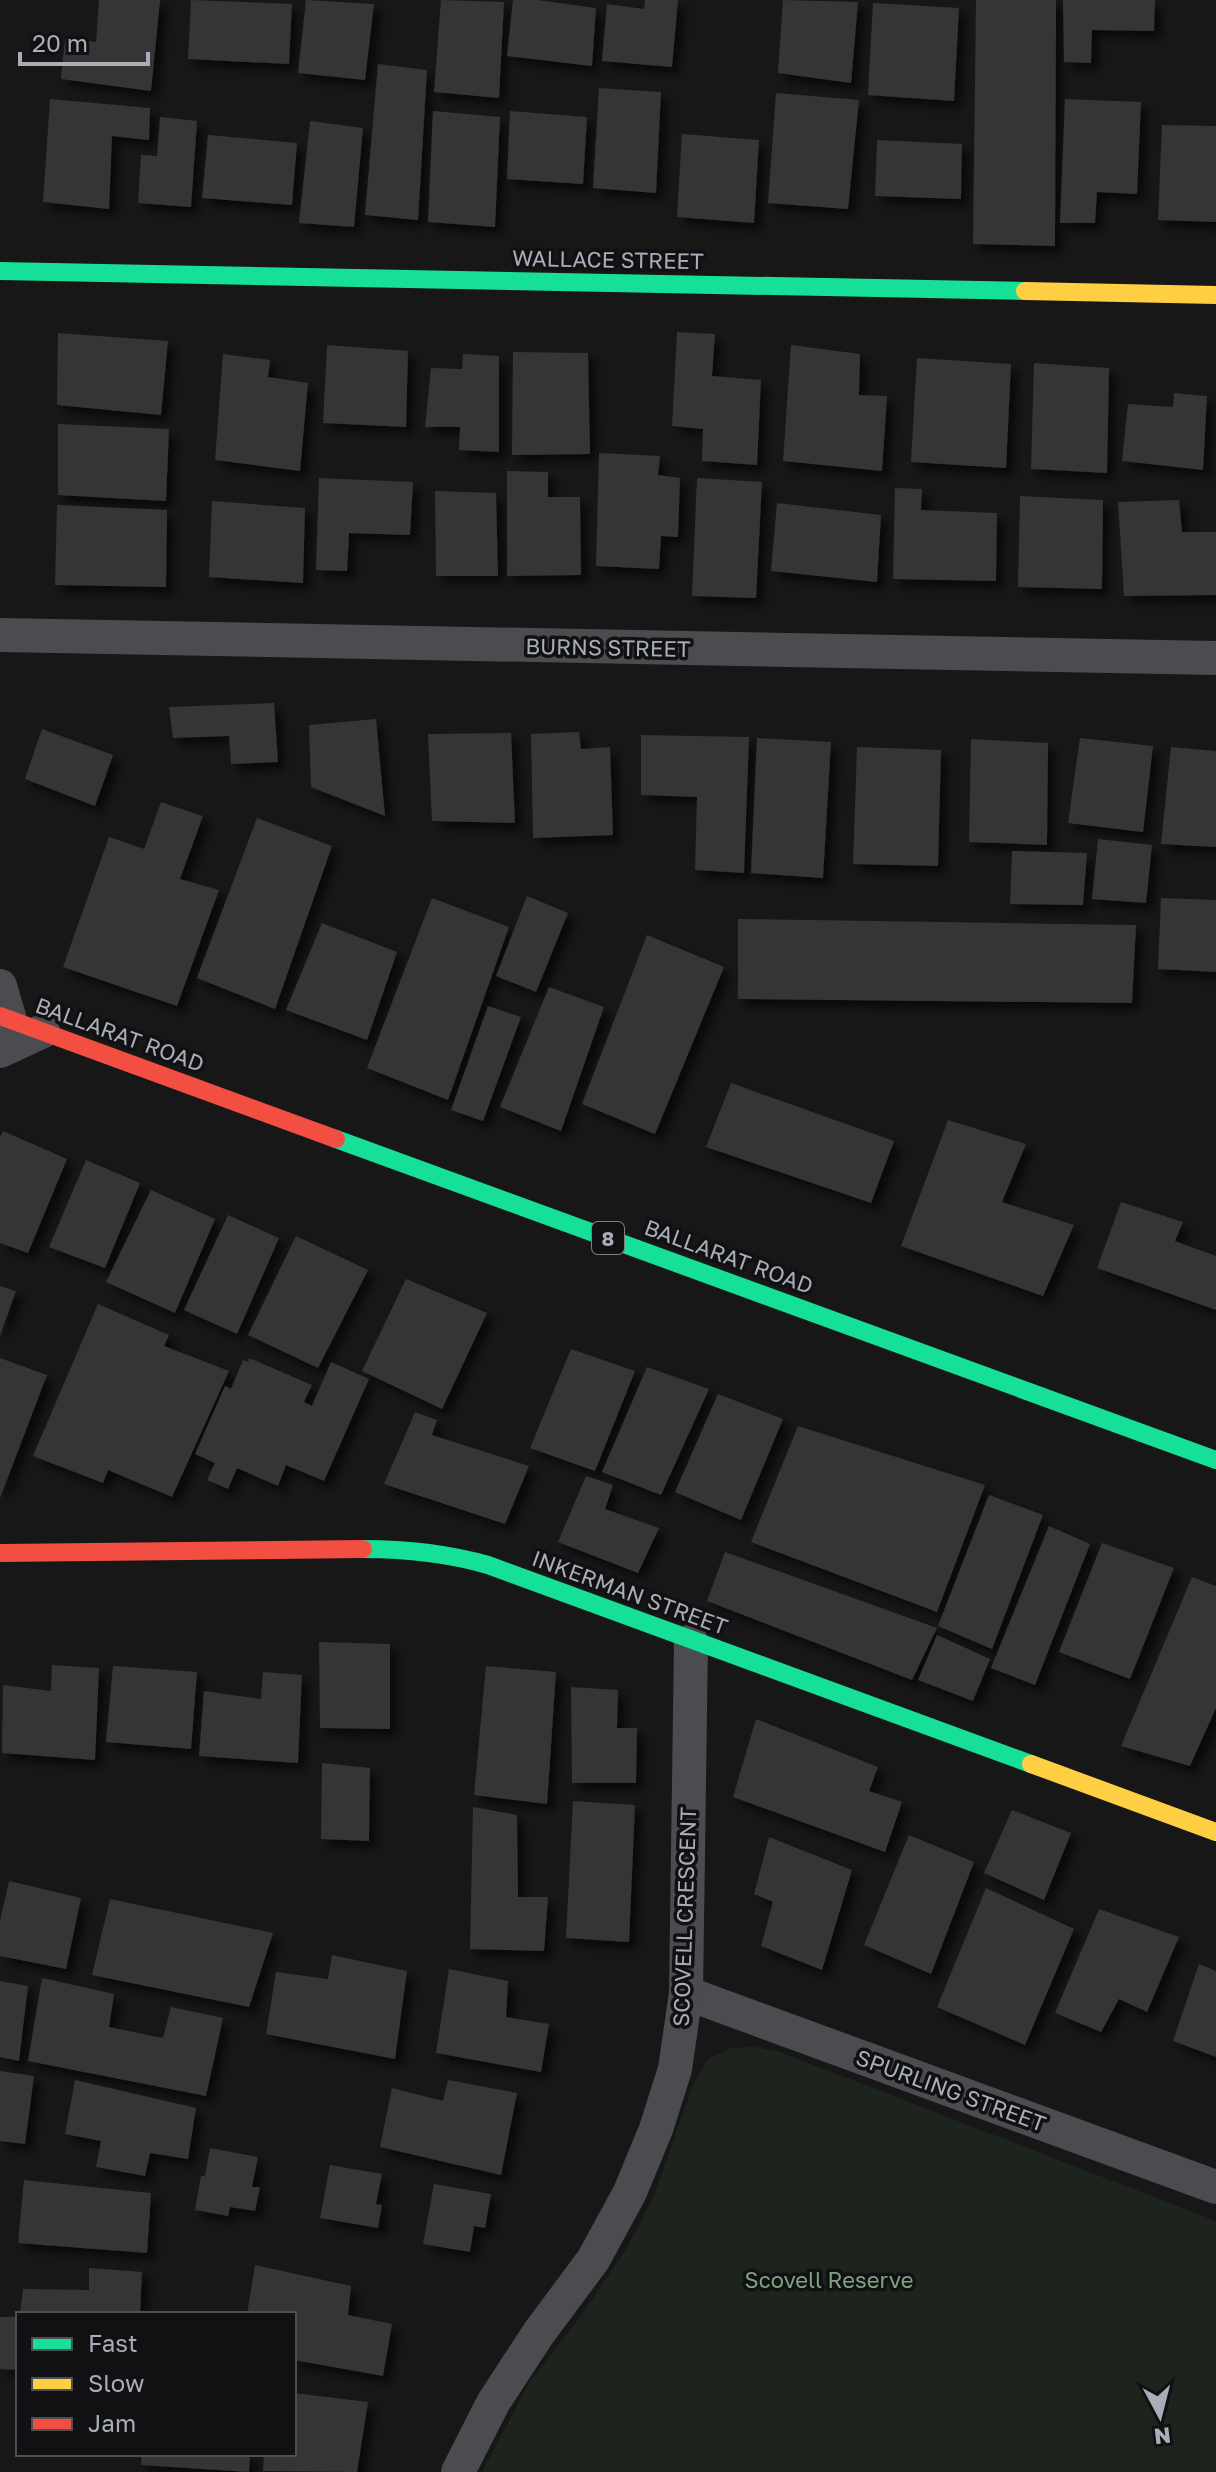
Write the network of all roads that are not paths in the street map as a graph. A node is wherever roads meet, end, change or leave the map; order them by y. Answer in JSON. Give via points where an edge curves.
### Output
{"nodes":[{"id":1,"x":0,"y":271,"type":"edge"},
{"id":2,"x":1216,"y":295,"type":"edge"},
{"id":3,"x":0,"y":635,"type":"edge"},
{"id":4,"x":1216,"y":658,"type":"edge"},
{"id":5,"x":0,"y":986,"type":"edge"},
{"id":6,"x":3,"y":1029,"type":"edge"},
{"id":7,"x":43,"y":1031,"type":"joint"},
{"id":8,"x":1216,"y":1460,"type":"edge"},
{"id":9,"x":0,"y":1553,"type":"edge"},
{"id":10,"x":691,"y":1641,"type":"junction"},
{"id":11,"x":1216,"y":1832,"type":"edge"},
{"id":12,"x":686,"y":1993,"type":"junction"},
{"id":13,"x":1216,"y":2187,"type":"edge"},
{"id":14,"x":458,"y":2472,"type":"edge"}],
"edges":[{"from":1,"to":2,"type":"main road","name":"WALLACE STREET"},
{"from":3,"to":4,"type":"street","name":"BURNS STREET"},
{"from":5,"to":6,"type":"street"},
{"from":6,"to":7,"type":"street"},
{"from":7,"to":8,"type":"main road","name":"BALLARAT ROAD","number":"8"},
{"from":9,"to":10,"type":"main road","name":"INKERMAN STREET","via":[[402,1549],[450,1554]]},
{"from":10,"to":11,"type":"main road","name":"INKERMAN STREET"},
{"from":10,"to":12,"type":"street","name":"SCOVELL CRESCENT"},
{"from":12,"to":13,"type":"street","name":"SPURLING STREET"},
{"from":12,"to":14,"type":"street","name":"SCOVELL CRESCENT","via":[[675,2069],[630,2192],[593,2260],[493,2403]]}]}
